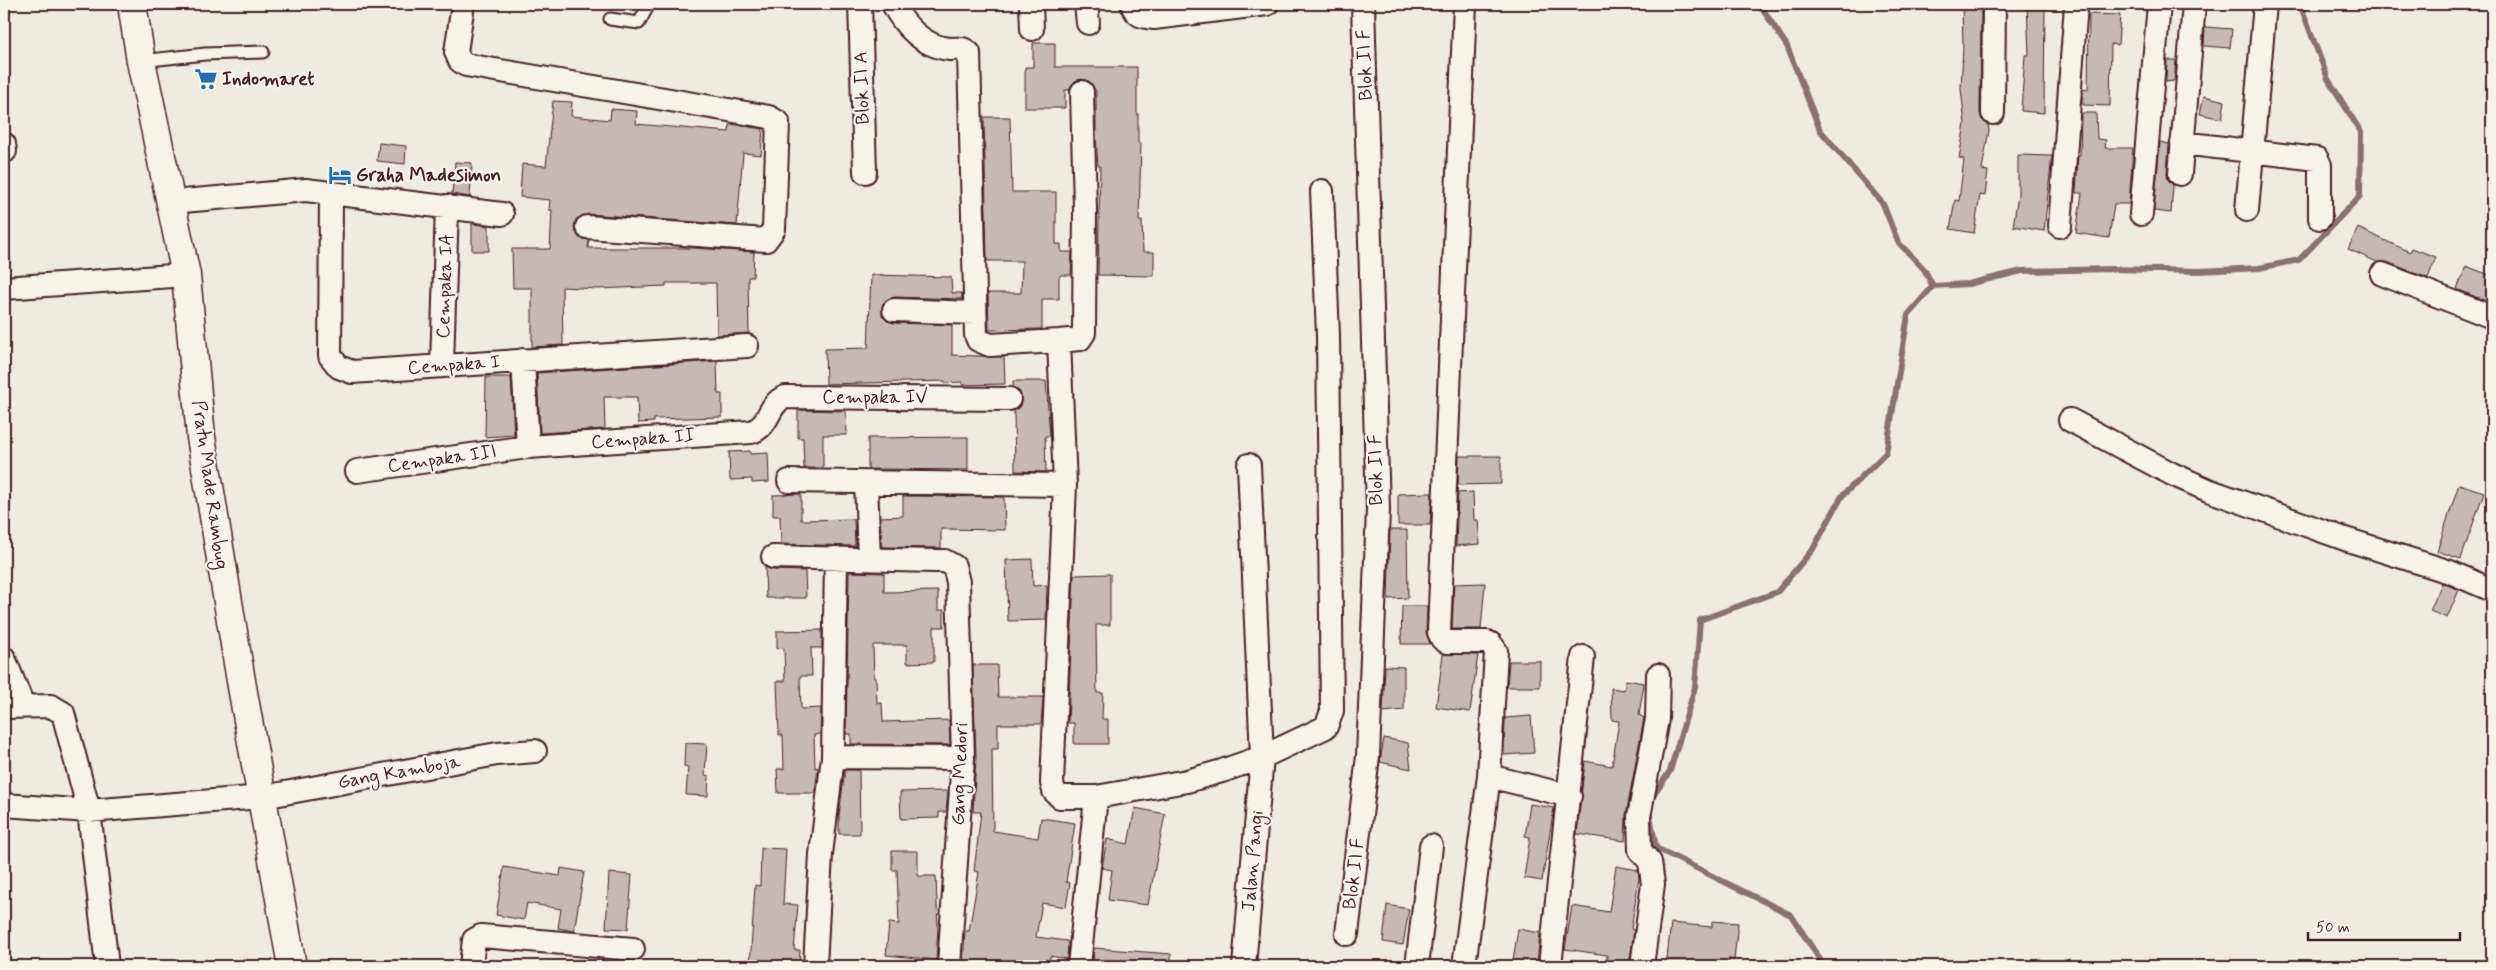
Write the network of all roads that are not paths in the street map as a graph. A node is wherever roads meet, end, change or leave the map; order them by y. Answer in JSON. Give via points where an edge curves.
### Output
{"nodes":[{"id":1,"x":132,"y":4,"type":"edge"},
{"id":2,"x":464,"y":4,"type":"edge"},
{"id":3,"x":649,"y":4,"type":"edge"},
{"id":4,"x":860,"y":4,"type":"edge"},
{"id":5,"x":893,"y":4,"type":"edge"},
{"id":6,"x":1031,"y":4,"type":"edge"},
{"id":7,"x":1132,"y":4,"type":"edge"},
{"id":8,"x":1267,"y":4,"type":"edge"},
{"id":9,"x":1363,"y":4,"type":"edge"},
{"id":10,"x":1465,"y":4,"type":"edge"},
{"id":11,"x":1994,"y":4,"type":"edge"},
{"id":12,"x":2076,"y":4,"type":"edge"},
{"id":13,"x":2159,"y":4,"type":"edge"},
{"id":14,"x":2194,"y":4,"type":"edge"},
{"id":15,"x":2266,"y":4,"type":"edge"},
{"id":16,"x":610,"y":19,"type":"dead end"},
{"id":17,"x":1032,"y":30,"type":"dead end"},
{"id":18,"x":262,"y":52,"type":"dead end"},
{"id":19,"x":142,"y":61,"type":"junction"},
{"id":20,"x":1082,"y":92,"type":"dead end"},
{"id":21,"x":1993,"y":114,"type":"dead end"},
{"id":22,"x":2182,"y":143,"type":"junction"},
{"id":23,"x":2253,"y":150,"type":"junction"},
{"id":24,"x":865,"y":172,"type":"dead end"},
{"id":25,"x":2180,"y":174,"type":"dead end"},
{"id":26,"x":1322,"y":191,"type":"dead end"},
{"id":27,"x":331,"y":193,"type":"junction"},
{"id":28,"x":172,"y":202,"type":"junction"},
{"id":29,"x":447,"y":206,"type":"junction"},
{"id":30,"x":2247,"y":210,"type":"dead end"},
{"id":31,"x":502,"y":214,"type":"dead end"},
{"id":32,"x":2141,"y":214,"type":"dead end"},
{"id":33,"x":2320,"y":218,"type":"dead end"},
{"id":34,"x":2060,"y":226,"type":"dead end"},
{"id":35,"x":587,"y":227,"type":"dead end"},
{"id":36,"x":2382,"y":274,"type":"dead end"},
{"id":37,"x":186,"y":275,"type":"junction"},
{"id":38,"x":4,"y":288,"type":"edge"},
{"id":39,"x":894,"y":310,"type":"dead end"},
{"id":40,"x":975,"y":313,"type":"junction"},
{"id":41,"x":2492,"y":317,"type":"edge"},
{"id":42,"x":1059,"y":341,"type":"junction"},
{"id":43,"x":746,"y":346,"type":"dead end"},
{"id":44,"x":523,"y":360,"type":"junction"},
{"id":45,"x":442,"y":366,"type":"junction"},
{"id":46,"x":1009,"y":399,"type":"dead end"},
{"id":47,"x":2070,"y":420,"type":"dead end"},
{"id":48,"x":758,"y":430,"type":"joint"},
{"id":49,"x":528,"y":447,"type":"junction"},
{"id":50,"x":1249,"y":464,"type":"dead end"},
{"id":51,"x":357,"y":470,"type":"dead end"},
{"id":52,"x":789,"y":481,"type":"dead end"},
{"id":53,"x":866,"y":483,"type":"junction"},
{"id":54,"x":1065,"y":485,"type":"junction"},
{"id":55,"x":773,"y":557,"type":"dead end"},
{"id":56,"x":836,"y":558,"type":"junction"},
{"id":57,"x":869,"y":558,"type":"junction"},
{"id":58,"x":2492,"y":590,"type":"edge"},
{"id":59,"x":1583,"y":657,"type":"dead end"},
{"id":60,"x":4,"y":658,"type":"edge"},
{"id":61,"x":1658,"y":675,"type":"dead end"},
{"id":62,"x":14,"y":706,"type":"edge"},
{"id":63,"x":536,"y":750,"type":"dead end"},
{"id":64,"x":1262,"y":756,"type":"junction"},
{"id":65,"x":834,"y":757,"type":"junction"},
{"id":66,"x":963,"y":758,"type":"junction"},
{"id":67,"x":1489,"y":776,"type":"junction"},
{"id":68,"x":1570,"y":796,"type":"junction"},
{"id":69,"x":263,"y":797,"type":"junction"},
{"id":70,"x":1096,"y":798,"type":"junction"},
{"id":71,"x":4,"y":805,"type":"edge"},
{"id":72,"x":89,"y":810,"type":"junction"},
{"id":73,"x":1431,"y":846,"type":"dead end"},
{"id":74,"x":1346,"y":934,"type":"dead end"},
{"id":75,"x":633,"y":950,"type":"dead end"},
{"id":76,"x":107,"y":966,"type":"edge"},
{"id":77,"x":292,"y":966,"type":"edge"},
{"id":78,"x":471,"y":966,"type":"edge"},
{"id":79,"x":815,"y":966,"type":"edge"},
{"id":80,"x":949,"y":966,"type":"edge"},
{"id":81,"x":1079,"y":966,"type":"edge"},
{"id":82,"x":1244,"y":966,"type":"edge"},
{"id":83,"x":1417,"y":966,"type":"edge"},
{"id":84,"x":1464,"y":966,"type":"edge"},
{"id":85,"x":1550,"y":966,"type":"edge"},
{"id":86,"x":1642,"y":966,"type":"edge"}],
"edges":[{"from":1,"to":19,"type":"street","name":"Pratu Made Rambug"},
{"from":2,"to":35,"type":"street","via":[[456,52],[466,65],[769,117],[778,122],[774,229],[766,240]]},
{"from":3,"to":16,"type":"lane","via":[[639,23]]},
{"from":4,"to":24,"type":"street","name":"Blok II A"},
{"from":5,"to":40,"type":"street","via":[[911,31],[928,42],[969,53]]},
{"from":6,"to":17,"type":"street"},
{"from":7,"to":8,"type":"street","via":[[1142,17],[1154,18]]},
{"from":9,"to":74,"type":"street","name":"Blok II F","via":[[1378,510],[1368,756]]},
{"from":10,"to":67,"type":"street","via":[[1439,632],[1447,642],[1487,642],[1496,651]]},
{"from":11,"to":21,"type":"street"},
{"from":12,"to":34,"type":"street"},
{"from":13,"to":32,"type":"street"},
{"from":14,"to":22,"type":"street"},
{"from":15,"to":23,"type":"street"},
{"from":18,"to":19,"type":"lane"},
{"from":19,"to":28,"type":"street","name":"Pratu Made Rambug"},
{"from":20,"to":42,"type":"street","via":[[1084,333],[1080,339]]},
{"from":22,"to":23,"type":"street"},
{"from":22,"to":25,"type":"street"},
{"from":23,"to":30,"type":"street"},
{"from":23,"to":33,"type":"street","via":[[2312,158],[2319,162]]},
{"from":26,"to":64,"type":"street","via":[[1328,335],[1332,710],[1326,726]]},
{"from":27,"to":28,"type":"street","via":[[289,190]]},
{"from":27,"to":29,"type":"street"},
{"from":27,"to":45,"type":"street","name":"Cempaka I","via":[[330,356],[339,367],[352,372]]},
{"from":28,"to":37,"type":"street","name":"Pratu Made Rambug"},
{"from":29,"to":31,"type":"street"},
{"from":29,"to":45,"type":"street","name":"Cempaka IA"},
{"from":36,"to":41,"type":"street"},
{"from":37,"to":38,"type":"street"},
{"from":37,"to":69,"type":"street","name":"Pratu Made Rambug","via":[[201,436]]},
{"from":39,"to":40,"type":"street"},
{"from":40,"to":42,"type":"street","via":[[976,335],[984,345]]},
{"from":42,"to":54,"type":"street"},
{"from":43,"to":44,"type":"street","name":"Cempaka I"},
{"from":44,"to":45,"type":"street","name":"Cempaka I"},
{"from":44,"to":49,"type":"street"},
{"from":46,"to":48,"type":"street","name":"Cempaka IV","via":[[785,397],[776,401]]},
{"from":47,"to":58,"type":"street","via":[[2208,490],[2450,572]]},
{"from":48,"to":49,"type":"street","name":"Cempaka II"},
{"from":49,"to":51,"type":"street","name":"Cempaka III"},
{"from":50,"to":64,"type":"street","name":"Jalan Pangi"},
{"from":52,"to":53,"type":"street"},
{"from":53,"to":54,"type":"street"},
{"from":53,"to":57,"type":"street"},
{"from":54,"to":70,"type":"street","via":[[1052,784],[1060,797]]},
{"from":55,"to":56,"type":"street"},
{"from":56,"to":57,"type":"street"},
{"from":56,"to":65,"type":"street"},
{"from":57,"to":66,"type":"street","name":"Gang Medori","via":[[945,561],[954,566],[958,582]]},
{"from":59,"to":68,"type":"street"},
{"from":60,"to":62,"type":"street"},
{"from":61,"to":86,"type":"street","via":[[1657,719],[1639,817],[1640,850],[1650,862],[1654,884]]},
{"from":62,"to":72,"type":"street","via":[[51,706],[63,713]]},
{"from":63,"to":69,"type":"street","name":"Gang Kamboja","via":[[497,754]]},
{"from":64,"to":70,"type":"street","via":[[1187,781]]},
{"from":64,"to":82,"type":"street","name":"Jalan Pangi"},
{"from":65,"to":66,"type":"street"},
{"from":65,"to":79,"type":"street","via":[[821,854]]},
{"from":66,"to":80,"type":"street","name":"Gang Medori"},
{"from":67,"to":68,"type":"street"},
{"from":67,"to":84,"type":"street"},
{"from":68,"to":85,"type":"street"},
{"from":69,"to":72,"type":"street","name":"Gang Kamboja"},
{"from":69,"to":77,"type":"street","name":"Pratu Made Rambug"},
{"from":70,"to":81,"type":"street"},
{"from":71,"to":72,"type":"street","name":"Gang Kamboja"},
{"from":72,"to":76,"type":"street"},
{"from":73,"to":83,"type":"street"},
{"from":75,"to":78,"type":"street","via":[[481,936],[474,940]]}]}
